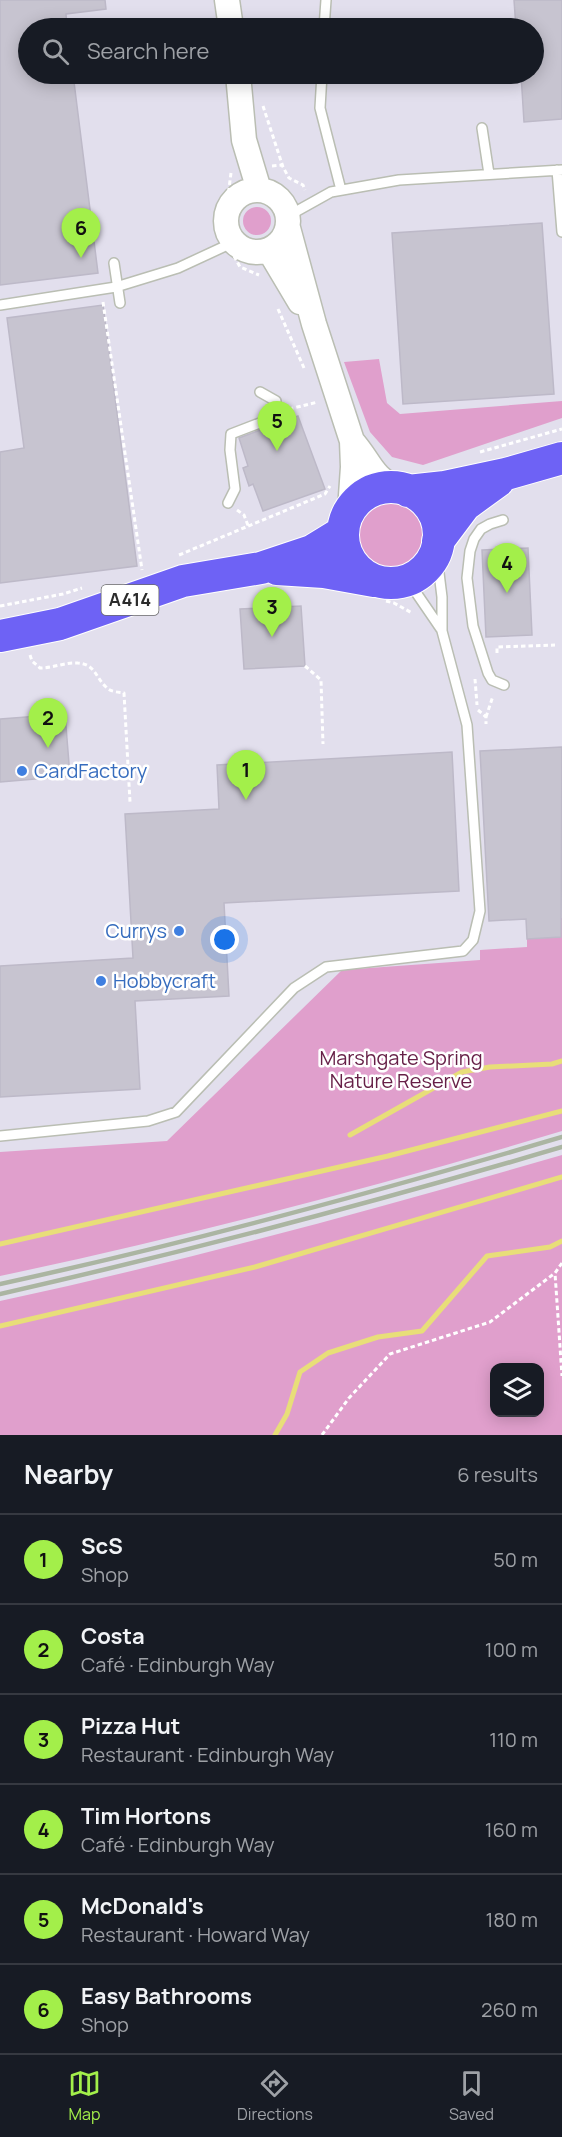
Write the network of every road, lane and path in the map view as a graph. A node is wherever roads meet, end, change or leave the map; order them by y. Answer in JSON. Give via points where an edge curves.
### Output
{"nodes":[{"id":1,"x":227,"y":0,"type":"edge"},
{"id":2,"x":326,"y":0,"type":"edge"},
{"id":3,"x":230,"y":18,"type":"edge"},
{"id":4,"x":325,"y":18,"type":"edge"},
{"id":5,"x":239,"y":84,"type":"edge"},
{"id":6,"x":321,"y":84,"type":"edge"},
{"id":7,"x":482,"y":128,"type":"dead end"},
{"id":8,"x":244,"y":140,"type":"junction"},
{"id":9,"x":241,"y":168,"type":"junction"},
{"id":10,"x":559,"y":170,"type":"edge"},
{"id":11,"x":489,"y":174,"type":"junction"},
{"id":12,"x":341,"y":190,"type":"junction"},
{"id":13,"x":248,"y":194,"type":"junction"},
{"id":14,"x":288,"y":222,"type":"junction"},
{"id":15,"x":562,"y":232,"type":"edge"},
{"id":16,"x":231,"y":244,"type":"junction"},
{"id":17,"x":269,"y":250,"type":"junction"},
{"id":18,"x":114,"y":263,"type":"dead end"},
{"id":19,"x":264,"y":278,"type":"dead end"},
{"id":20,"x":116,"y":287,"type":"junction"},
{"id":21,"x":101,"y":290,"type":"junction"},
{"id":22,"x":120,"y":303,"type":"dead end"},
{"id":23,"x":0,"y":305,"type":"edge"},
{"id":24,"x":278,"y":309,"type":"dead end"},
{"id":25,"x":314,"y":324,"type":"junction"},
{"id":26,"x":306,"y":371,"type":"dead end"},
{"id":27,"x":260,"y":392,"type":"dead end"},
{"id":28,"x":315,"y":392,"type":"dead end"},
{"id":29,"x":276,"y":412,"type":"junction"},
{"id":30,"x":562,"y":429,"type":"edge"},
{"id":31,"x":352,"y":441,"type":"junction"},
{"id":32,"x":476,"y":453,"type":"dead end"},
{"id":33,"x":562,"y":458,"type":"edge"},
{"id":34,"x":506,"y":474,"type":"junction"},
{"id":35,"x":331,"y":484,"type":"dead end"},
{"id":36,"x":404,"y":490,"type":"junction"},
{"id":37,"x":228,"y":503,"type":"joint"},
{"id":38,"x":503,"y":520,"type":"dead end"},
{"id":39,"x":346,"y":521,"type":"junction"},
{"id":40,"x":249,"y":528,"type":"junction"},
{"id":41,"x":437,"y":545,"type":"junction"},
{"id":42,"x":174,"y":557,"type":"dead end"},
{"id":43,"x":261,"y":568,"type":"junction"},
{"id":44,"x":142,"y":570,"type":"dead end"},
{"id":45,"x":86,"y":587,"type":"dead end"},
{"id":46,"x":386,"y":588,"type":"junction"},
{"id":47,"x":0,"y":606,"type":"edge"},
{"id":48,"x":416,"y":616,"type":"dead end"},
{"id":49,"x":442,"y":631,"type":"junction"},
{"id":50,"x":0,"y":636,"type":"edge"},
{"id":51,"x":555,"y":645,"type":"dead end"},
{"id":52,"x":28,"y":651,"type":"dead end"},
{"id":53,"x":304,"y":666,"type":"dead end"},
{"id":54,"x":475,"y":675,"type":"dead end"},
{"id":55,"x":500,"y":683,"type":"junction"},
{"id":56,"x":477,"y":708,"type":"junction"},
{"id":57,"x":464,"y":709,"type":"junction"},
{"id":58,"x":486,"y":717,"type":"junction"},
{"id":59,"x":486,"y":724,"type":"dead end"},
{"id":60,"x":323,"y":744,"type":"dead end"},
{"id":61,"x":130,"y":802,"type":"dead end"},
{"id":62,"x":0,"y":1136,"type":"edge"},
{"id":63,"x":562,"y":1263,"type":"edge"},
{"id":64,"x":555,"y":1273,"type":"junction"},
{"id":65,"x":562,"y":1376,"type":"edge"},
{"id":66,"x":322,"y":1435,"type":"edge"}],
"edges":[{"from":1,"to":3,"type":"street"},
{"from":2,"to":4,"type":"lane"},
{"from":5,"to":8,"type":"street"},
{"from":6,"to":12,"type":"lane","via":[[320,108]]},
{"from":7,"to":11,"type":"lane"},
{"from":8,"to":9,"type":"street"},
{"from":8,"to":13,"type":"street"},
{"from":9,"to":13,"type":"street"},
{"from":9,"to":16,"type":"path","via":[[232,168],[228,196],[217,220]]},
{"from":10,"to":11,"type":"lane"},
{"from":10,"to":15,"type":"lane"},
{"from":11,"to":12,"type":"lane","via":[[407,179]]},
{"from":12,"to":14,"type":"lane","via":[[331,192]]},
{"from":13,"to":14,"type":"street","via":[[269,192],[278,198]]},
{"from":13,"to":16,"type":"street","via":[[230,205],[226,225]]},
{"from":14,"to":17,"type":"street","via":[[284,237]]},
{"from":14,"to":25,"type":"street"},
{"from":16,"to":17,"type":"street","via":[[250,252]]},
{"from":16,"to":19,"type":"path","via":[[240,267]]},
{"from":16,"to":20,"type":"lane","via":[[178,268]]},
{"from":17,"to":25,"type":"street"},
{"from":18,"to":20,"type":"lane"},
{"from":20,"to":21,"type":"lane"},
{"from":20,"to":22,"type":"lane"},
{"from":21,"to":23,"type":"lane"},
{"from":21,"to":44,"type":"path"},
{"from":24,"to":26,"type":"path"},
{"from":25,"to":31,"type":"street"},
{"from":27,"to":29,"type":"lane","via":[[276,400]]},
{"from":28,"to":29,"type":"path","via":[[320,402]]},
{"from":29,"to":37,"type":"lane","via":[[265,421],[231,434],[235,489]]},
{"from":30,"to":32,"type":"path"},
{"from":31,"to":36,"type":"street","via":[[383,483]]},
{"from":31,"to":39,"type":"street"},
{"from":33,"to":34,"type":"highway"},
{"from":34,"to":36,"type":"highway","via":[[445,487]]},
{"from":34,"to":41,"type":"highway","via":[[465,505]]},
{"from":35,"to":40,"type":"path","via":[[325,494]]},
{"from":36,"to":39,"type":"highway","via":[[370,492],[356,503]]},
{"from":36,"to":41,"type":"highway","via":[[417,495],[430,508],[437,524]]},
{"from":37,"to":40,"type":"path","via":[[244,515]]},
{"from":38,"to":55,"type":"lane","via":[[481,529],[474,539],[467,578],[473,626],[488,673],[492,681]]},
{"from":39,"to":43,"type":"highway","number":"A414","via":[[312,551]]},
{"from":39,"to":46,"type":"highway","via":[[347,556],[356,569]]},
{"from":40,"to":42,"type":"path"},
{"from":41,"to":46,"type":"highway","via":[[422,572]]},
{"from":41,"to":49,"type":"lane"},
{"from":43,"to":46,"type":"highway","number":"A414","via":[[324,572]]},
{"from":43,"to":50,"type":"highway","number":"A414","via":[[183,581],[60,624]]},
{"from":45,"to":47,"type":"path"},
{"from":46,"to":48,"type":"path","via":[[394,603]]},
{"from":46,"to":49,"type":"lane","via":[[415,591]]},
{"from":49,"to":57,"type":"lane"},
{"from":51,"to":55,"type":"path","via":[[497,647]]},
{"from":52,"to":61,"type":"path","via":[[40,668],[86,664],[95,670],[105,687],[124,693]]},
{"from":53,"to":60,"type":"path","via":[[321,680]]},
{"from":54,"to":56,"type":"path"},
{"from":55,"to":58,"type":"path"},
{"from":56,"to":57,"type":"path"},
{"from":56,"to":58,"type":"path"},
{"from":57,"to":62,"type":"lane","via":[[480,911],[472,940],[463,951],[326,967],[294,988],[176,1112],[148,1121]]},
{"from":58,"to":59,"type":"path"},
{"from":63,"to":64,"type":"path"},
{"from":64,"to":65,"type":"path"},
{"from":64,"to":66,"type":"path","via":[[490,1322],[390,1354],[349,1398]]}]}
